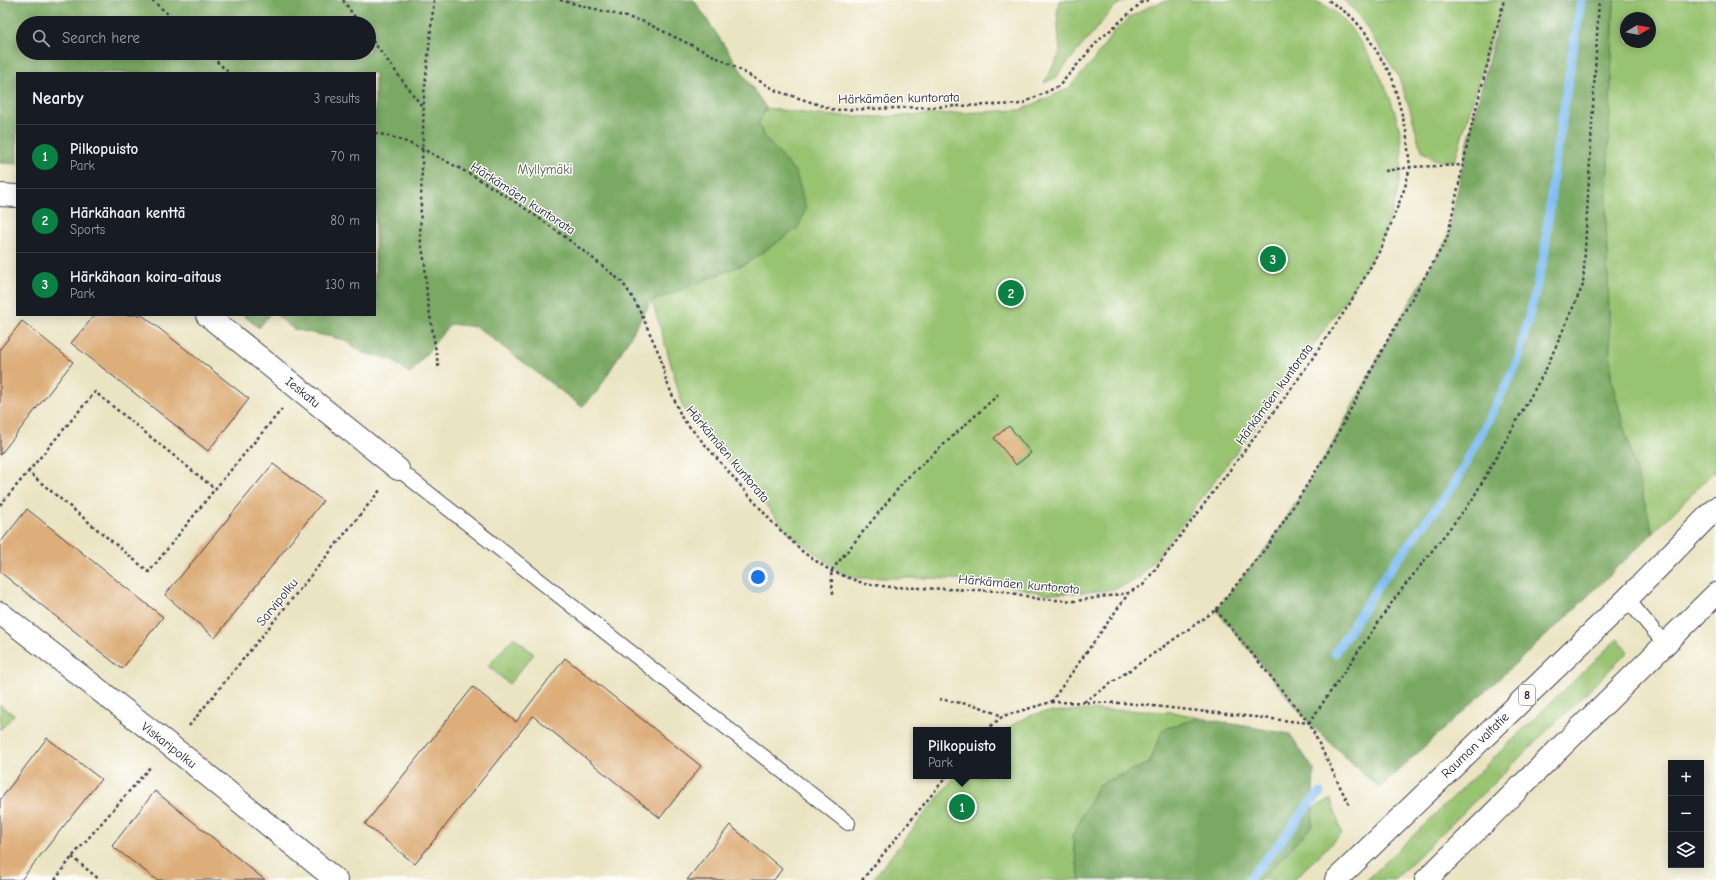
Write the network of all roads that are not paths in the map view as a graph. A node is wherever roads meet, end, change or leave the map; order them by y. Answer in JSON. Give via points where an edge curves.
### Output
{"nodes":[{"id":1,"x":0,"y":195,"type":"edge"},
{"id":2,"x":16,"y":196,"type":"edge"},
{"id":3,"x":208,"y":316,"type":"edge"},
{"id":4,"x":398,"y":469,"type":"joint"},
{"id":5,"x":1716,"y":508,"type":"edge"},
{"id":6,"x":1716,"y":594,"type":"edge"},
{"id":7,"x":1626,"y":599,"type":"junction"},
{"id":8,"x":0,"y":613,"type":"edge"},
{"id":9,"x":1665,"y":644,"type":"junction"},
{"id":10,"x":848,"y":823,"type":"dead end"},
{"id":11,"x":336,"y":880,"type":"edge"},
{"id":12,"x":1336,"y":880,"type":"edge"},
{"id":13,"x":1426,"y":880,"type":"edge"}],
"edges":[{"from":1,"to":2,"type":"main road"},
{"from":3,"to":4,"type":"main road","name":"Ieskatu"},
{"from":4,"to":10,"type":"lane"},
{"from":5,"to":7,"type":"main road","name":"Rauman valtatie","number":"8"},
{"from":6,"to":9,"type":"main road"},
{"from":7,"to":9,"type":"lane"},
{"from":7,"to":12,"type":"main road","name":"Rauman valtatie","number":"8"},
{"from":8,"to":11,"type":"main road","name":"Viskaripolku"},
{"from":9,"to":13,"type":"main road"}]}
